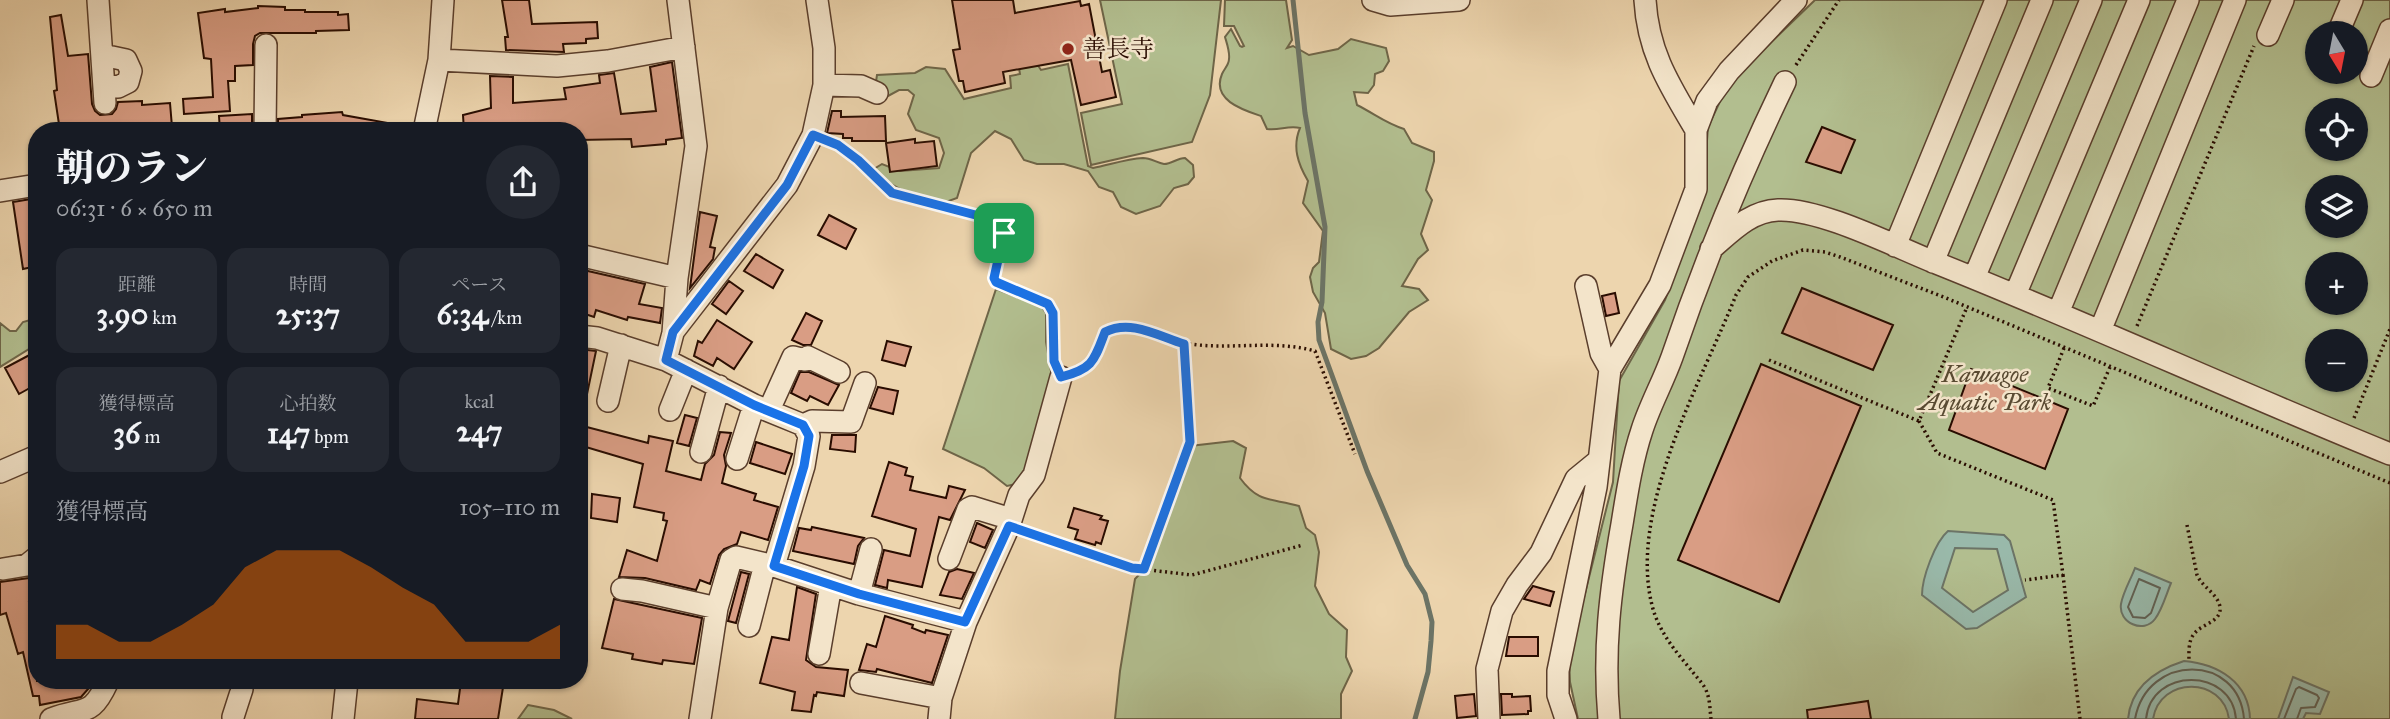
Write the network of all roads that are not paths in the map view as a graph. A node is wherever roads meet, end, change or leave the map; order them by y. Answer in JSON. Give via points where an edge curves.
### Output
{"nodes":[{"id":1,"x":98,"y":0,"type":"edge"},
{"id":2,"x":443,"y":0,"type":"edge"},
{"id":3,"x":678,"y":0,"type":"edge"},
{"id":4,"x":817,"y":0,"type":"edge"},
{"id":5,"x":1459,"y":0,"type":"edge"},
{"id":6,"x":1645,"y":0,"type":"edge"},
{"id":7,"x":1797,"y":0,"type":"edge"},
{"id":8,"x":1996,"y":0,"type":"edge"},
{"id":9,"x":2042,"y":0,"type":"edge"},
{"id":10,"x":2091,"y":0,"type":"edge"},
{"id":11,"x":2139,"y":0,"type":"edge"},
{"id":12,"x":2188,"y":0,"type":"edge"},
{"id":13,"x":2235,"y":0,"type":"edge"},
{"id":14,"x":2283,"y":0,"type":"edge"},
{"id":15,"x":2352,"y":0,"type":"edge"},
{"id":16,"x":1382,"y":1,"type":"edge"},
{"id":17,"x":2343,"y":21,"type":"edge"},
{"id":18,"x":2390,"y":30,"type":"edge"},
{"id":19,"x":2262,"y":36,"type":"road end"},
{"id":20,"x":266,"y":46,"type":"dead end"},
{"id":21,"x":684,"y":47,"type":"junction"},
{"id":22,"x":439,"y":61,"type":"junction"},
{"id":23,"x":2371,"y":76,"type":"dead end"},
{"id":24,"x":1785,"y":82,"type":"road end"},
{"id":25,"x":824,"y":85,"type":"junction"},
{"id":26,"x":877,"y":93,"type":"dead end"},
{"id":27,"x":104,"y":94,"type":"dead end"},
{"id":28,"x":265,"y":122,"type":"edge"},
{"id":29,"x":426,"y":122,"type":"edge"},
{"id":30,"x":1696,"y":130,"type":"junction"},
{"id":31,"x":28,"y":186,"type":"edge"},
{"id":32,"x":0,"y":191,"type":"edge"},
{"id":33,"x":1895,"y":246,"type":"junction"},
{"id":34,"x":1711,"y":249,"type":"junction"},
{"id":35,"x":588,"y":257,"type":"edge"},
{"id":36,"x":1933,"y":261,"type":"junction"},
{"id":37,"x":677,"y":278,"type":"junction"},
{"id":38,"x":1974,"y":278,"type":"junction"},
{"id":39,"x":1586,"y":286,"type":"dead end"},
{"id":40,"x":2015,"y":295,"type":"junction"},
{"id":41,"x":2058,"y":313,"type":"junction"},
{"id":42,"x":2100,"y":331,"type":"junction"},
{"id":43,"x":673,"y":332,"type":"junction"},
{"id":44,"x":588,"y":337,"type":"edge"},
{"id":45,"x":621,"y":345,"type":"junction"},
{"id":46,"x":666,"y":360,"type":"junction"},
{"id":47,"x":1610,"y":369,"type":"junction"},
{"id":48,"x":686,"y":370,"type":"junction"},
{"id":49,"x":839,"y":372,"type":"dead end"},
{"id":50,"x":1061,"y":377,"type":"road end"},
{"id":51,"x":865,"y":383,"type":"dead end"},
{"id":52,"x":719,"y":386,"type":"junction"},
{"id":53,"x":608,"y":401,"type":"dead end"},
{"id":54,"x":762,"y":407,"type":"junction"},
{"id":55,"x":670,"y":410,"type":"dead end"},
{"id":56,"x":803,"y":425,"type":"junction"},
{"id":57,"x":701,"y":452,"type":"dead end"},
{"id":58,"x":2390,"y":454,"type":"edge"},
{"id":59,"x":737,"y":459,"type":"dead end"},
{"id":60,"x":1598,"y":461,"type":"junction"},
{"id":61,"x":28,"y":462,"type":"edge"},
{"id":62,"x":0,"y":472,"type":"edge"},
{"id":63,"x":1010,"y":523,"type":"junction"},
{"id":64,"x":871,"y":549,"type":"dead end"},
{"id":65,"x":950,"y":559,"type":"dead end"},
{"id":66,"x":28,"y":564,"type":"edge"},
{"id":67,"x":769,"y":565,"type":"junction"},
{"id":68,"x":3,"y":569,"type":"dead end"},
{"id":69,"x":831,"y":585,"type":"junction"},
{"id":70,"x":622,"y":589,"type":"dead end"},
{"id":71,"x":859,"y":594,"type":"junction"},
{"id":72,"x":717,"y":608,"type":"junction"},
{"id":73,"x":965,"y":622,"type":"junction"},
{"id":74,"x":749,"y":626,"type":"dead end"},
{"id":75,"x":819,"y":654,"type":"dead end"},
{"id":76,"x":861,"y":683,"type":"dead end"},
{"id":77,"x":104,"y":689,"type":"edge"},
{"id":78,"x":242,"y":689,"type":"edge"},
{"id":79,"x":346,"y":689,"type":"edge"},
{"id":80,"x":940,"y":709,"type":"edge"},
{"id":81,"x":233,"y":717,"type":"dead end"},
{"id":82,"x":51,"y":719,"type":"edge"},
{"id":83,"x":343,"y":719,"type":"edge"},
{"id":84,"x":701,"y":719,"type":"edge"},
{"id":85,"x":1489,"y":719,"type":"edge"},
{"id":86,"x":1566,"y":719,"type":"edge"},
{"id":87,"x":1609,"y":719,"type":"edge"}],
"edges":[{"from":1,"to":27,"type":"street"},
{"from":2,"to":22,"type":"street"},
{"from":3,"to":21,"type":"street"},
{"from":4,"to":25,"type":"street"},
{"from":5,"to":16,"type":"street","via":[[1421,4]]},
{"from":6,"to":30,"type":"street","via":[[1661,72]]},
{"from":7,"to":30,"type":"street","via":[[1729,71],[1707,101]]},
{"from":8,"to":33,"type":"street"},
{"from":9,"to":36,"type":"street"},
{"from":10,"to":38,"type":"street"},
{"from":11,"to":40,"type":"street"},
{"from":12,"to":41,"type":"street"},
{"from":13,"to":42,"type":"street"},
{"from":14,"to":19,"type":"street"},
{"from":15,"to":17,"type":"street"},
{"from":18,"to":23,"type":"street"},
{"from":20,"to":28,"type":"street"},
{"from":21,"to":22,"type":"street","via":[[557,66]]},
{"from":21,"to":37,"type":"street","via":[[696,146]]},
{"from":22,"to":29,"type":"street"},
{"from":24,"to":34,"type":"street"},
{"from":25,"to":26,"type":"street","via":[[861,86]]},
{"from":25,"to":43,"type":"street","via":[[813,135],[787,185]]},
{"from":30,"to":47,"type":"street","via":[[1696,189],[1660,285]]},
{"from":31,"to":32,"type":"street"},
{"from":33,"to":34,"type":"street","via":[[1819,216],[1779,210],[1759,213]]},
{"from":33,"to":36,"type":"street"},
{"from":34,"to":87,"type":"street","via":[[1642,431],[1626,499],[1606,631]]},
{"from":35,"to":37,"type":"street"},
{"from":36,"to":38,"type":"street"},
{"from":37,"to":43,"type":"street"},
{"from":38,"to":40,"type":"street"},
{"from":39,"to":47,"type":"street","via":[[1601,353]]},
{"from":40,"to":41,"type":"street"},
{"from":41,"to":42,"type":"street"},
{"from":42,"to":58,"type":"street"},
{"from":43,"to":46,"type":"street"},
{"from":44,"to":45,"type":"street"},
{"from":45,"to":46,"type":"street"},
{"from":45,"to":53,"type":"street"},
{"from":46,"to":48,"type":"street"},
{"from":47,"to":60,"type":"street"},
{"from":48,"to":52,"type":"street"},
{"from":48,"to":55,"type":"street"},
{"from":49,"to":54,"type":"street","via":[[808,357],[793,357]]},
{"from":50,"to":63,"type":"street","via":[[1034,475],[1019,495]]},
{"from":51,"to":56,"type":"street","via":[[850,422]]},
{"from":52,"to":54,"type":"street"},
{"from":52,"to":57,"type":"street"},
{"from":54,"to":56,"type":"street"},
{"from":54,"to":59,"type":"street"},
{"from":56,"to":67,"type":"street","via":[[809,436],[804,466]]},
{"from":60,"to":85,"type":"street","via":[[1576,479],[1541,553],[1502,611],[1487,669]]},
{"from":60,"to":86,"type":"street","via":[[1597,487],[1558,671],[1558,695]]},
{"from":61,"to":62,"type":"street"},
{"from":63,"to":65,"type":"street","via":[[968,509]]},
{"from":63,"to":73,"type":"street"},
{"from":64,"to":71,"type":"street"},
{"from":66,"to":68,"type":"street"},
{"from":67,"to":69,"type":"street"},
{"from":67,"to":72,"type":"street","via":[[736,557],[731,560]]},
{"from":67,"to":74,"type":"street"},
{"from":69,"to":71,"type":"street"},
{"from":69,"to":75,"type":"street"},
{"from":70,"to":72,"type":"street"},
{"from":71,"to":73,"type":"street"},
{"from":72,"to":84,"type":"street"},
{"from":73,"to":80,"type":"street"},
{"from":76,"to":80,"type":"street"},
{"from":77,"to":82,"type":"street","via":[[90,709]]},
{"from":78,"to":81,"type":"street"},
{"from":79,"to":83,"type":"street"}]}
